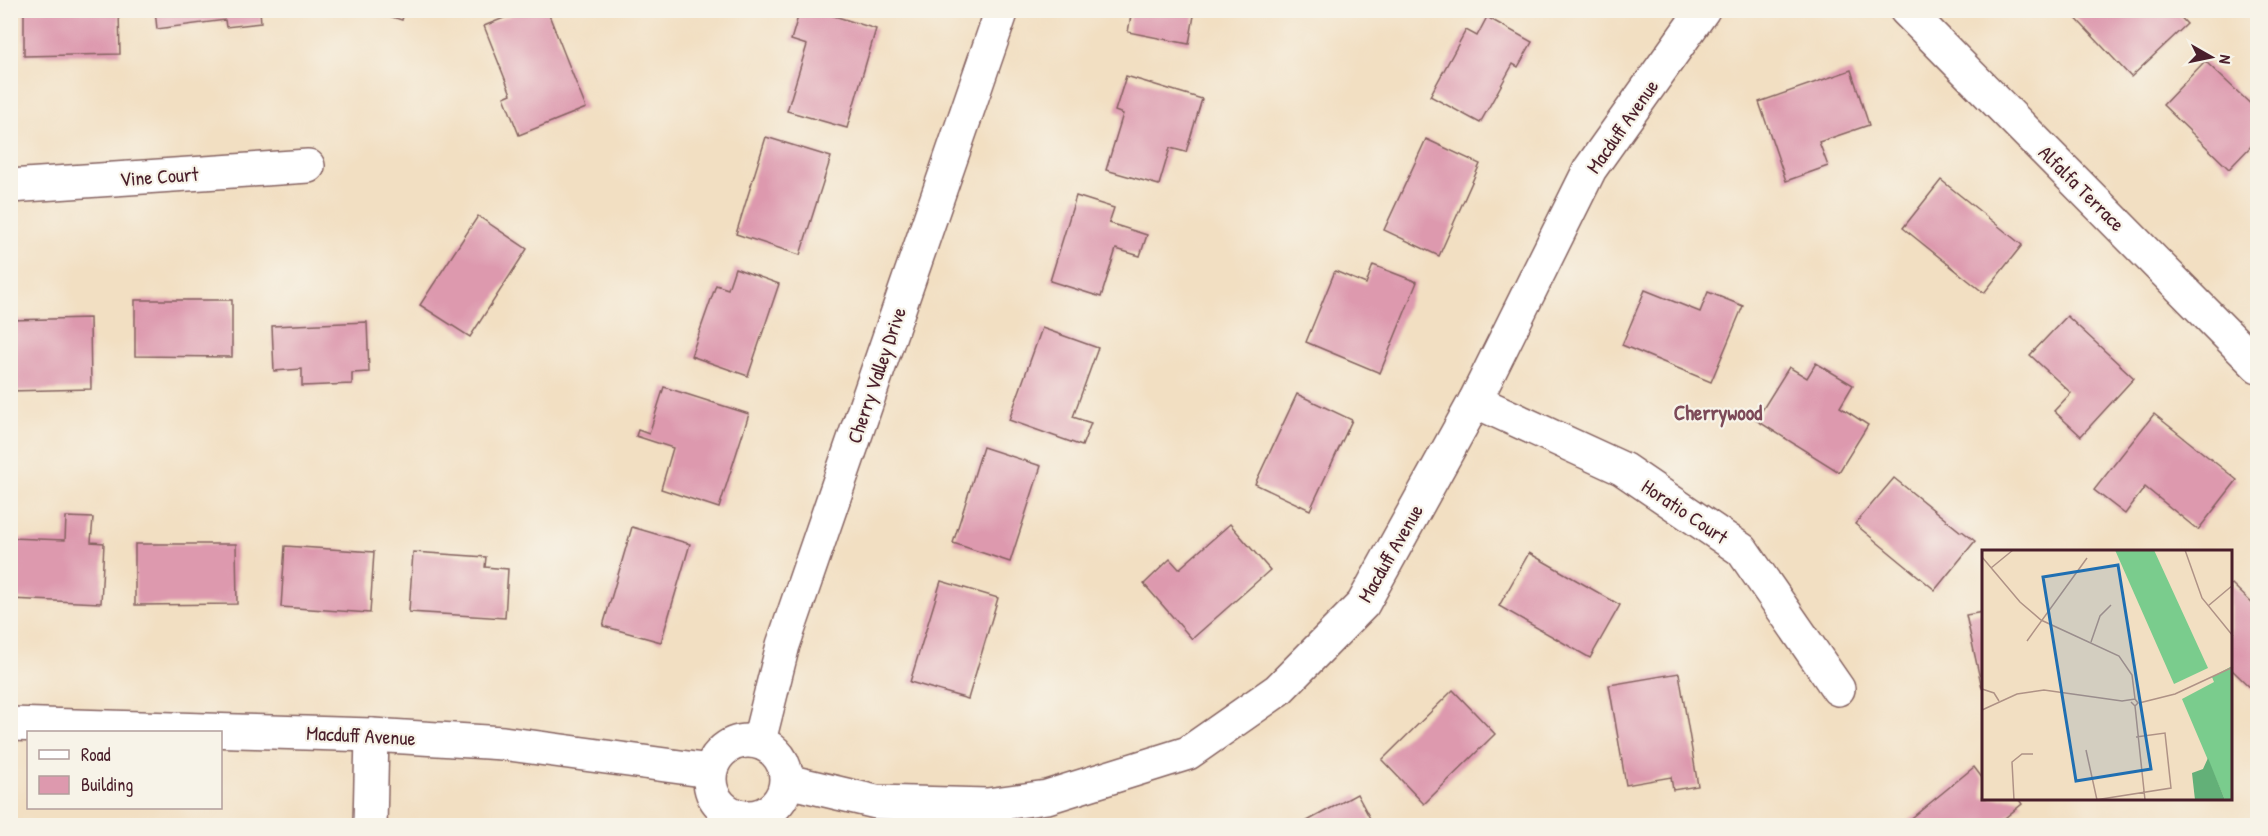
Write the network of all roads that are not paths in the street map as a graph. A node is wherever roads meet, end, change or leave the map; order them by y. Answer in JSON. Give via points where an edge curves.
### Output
{"nodes":[{"id":1,"x":1002,"y":10,"type":"edge"},
{"id":2,"x":1703,"y":10,"type":"edge"},
{"id":3,"x":1906,"y":10,"type":"edge"},
{"id":4,"x":308,"y":166,"type":"dead end"},
{"id":5,"x":10,"y":186,"type":"edge"},
{"id":6,"x":2258,"y":366,"type":"edge"},
{"id":7,"x":1475,"y":401,"type":"junction"},
{"id":8,"x":1838,"y":689,"type":"dead end"},
{"id":9,"x":10,"y":724,"type":"edge"},
{"id":10,"x":372,"y":735,"type":"junction"},
{"id":11,"x":759,"y":741,"type":"junction"},
{"id":12,"x":710,"y":771,"type":"junction"},
{"id":13,"x":787,"y":781,"type":"junction"},
{"id":14,"x":737,"y":821,"type":"edge"},
{"id":15,"x":370,"y":825,"type":"edge"}],
"edges":[{"from":1,"to":11,"type":"street","name":"Cherry Valley Drive","via":[[783,645]]},
{"from":2,"to":7,"type":"street","name":"Macduff Avenue","via":[[1590,169]]},
{"from":3,"to":6,"type":"street","name":"Alfalfa Terrace"},
{"from":4,"to":5,"type":"street","name":"Vine Court"},
{"from":7,"to":8,"type":"street","name":"Horatio Court","via":[[1623,469],[1742,550]]},
{"from":7,"to":13,"type":"street","name":"Macduff Avenue","via":[[1363,604],[1278,690],[1188,753],[1047,797],[987,805],[876,802]]},
{"from":9,"to":10,"type":"street","name":"Macduff Avenue"},
{"from":10,"to":12,"type":"street","name":"Macduff Avenue","via":[[503,743]]},
{"from":10,"to":15,"type":"street"},
{"from":11,"to":12,"type":"street","via":[[738,741],[720,752]]},
{"from":11,"to":13,"type":"street","via":[[775,750],[784,764]]},
{"from":12,"to":14,"type":"street","via":[[711,790],[720,807]]},
{"from":13,"to":14,"type":"street","via":[[782,798],[770,812]]}]}
